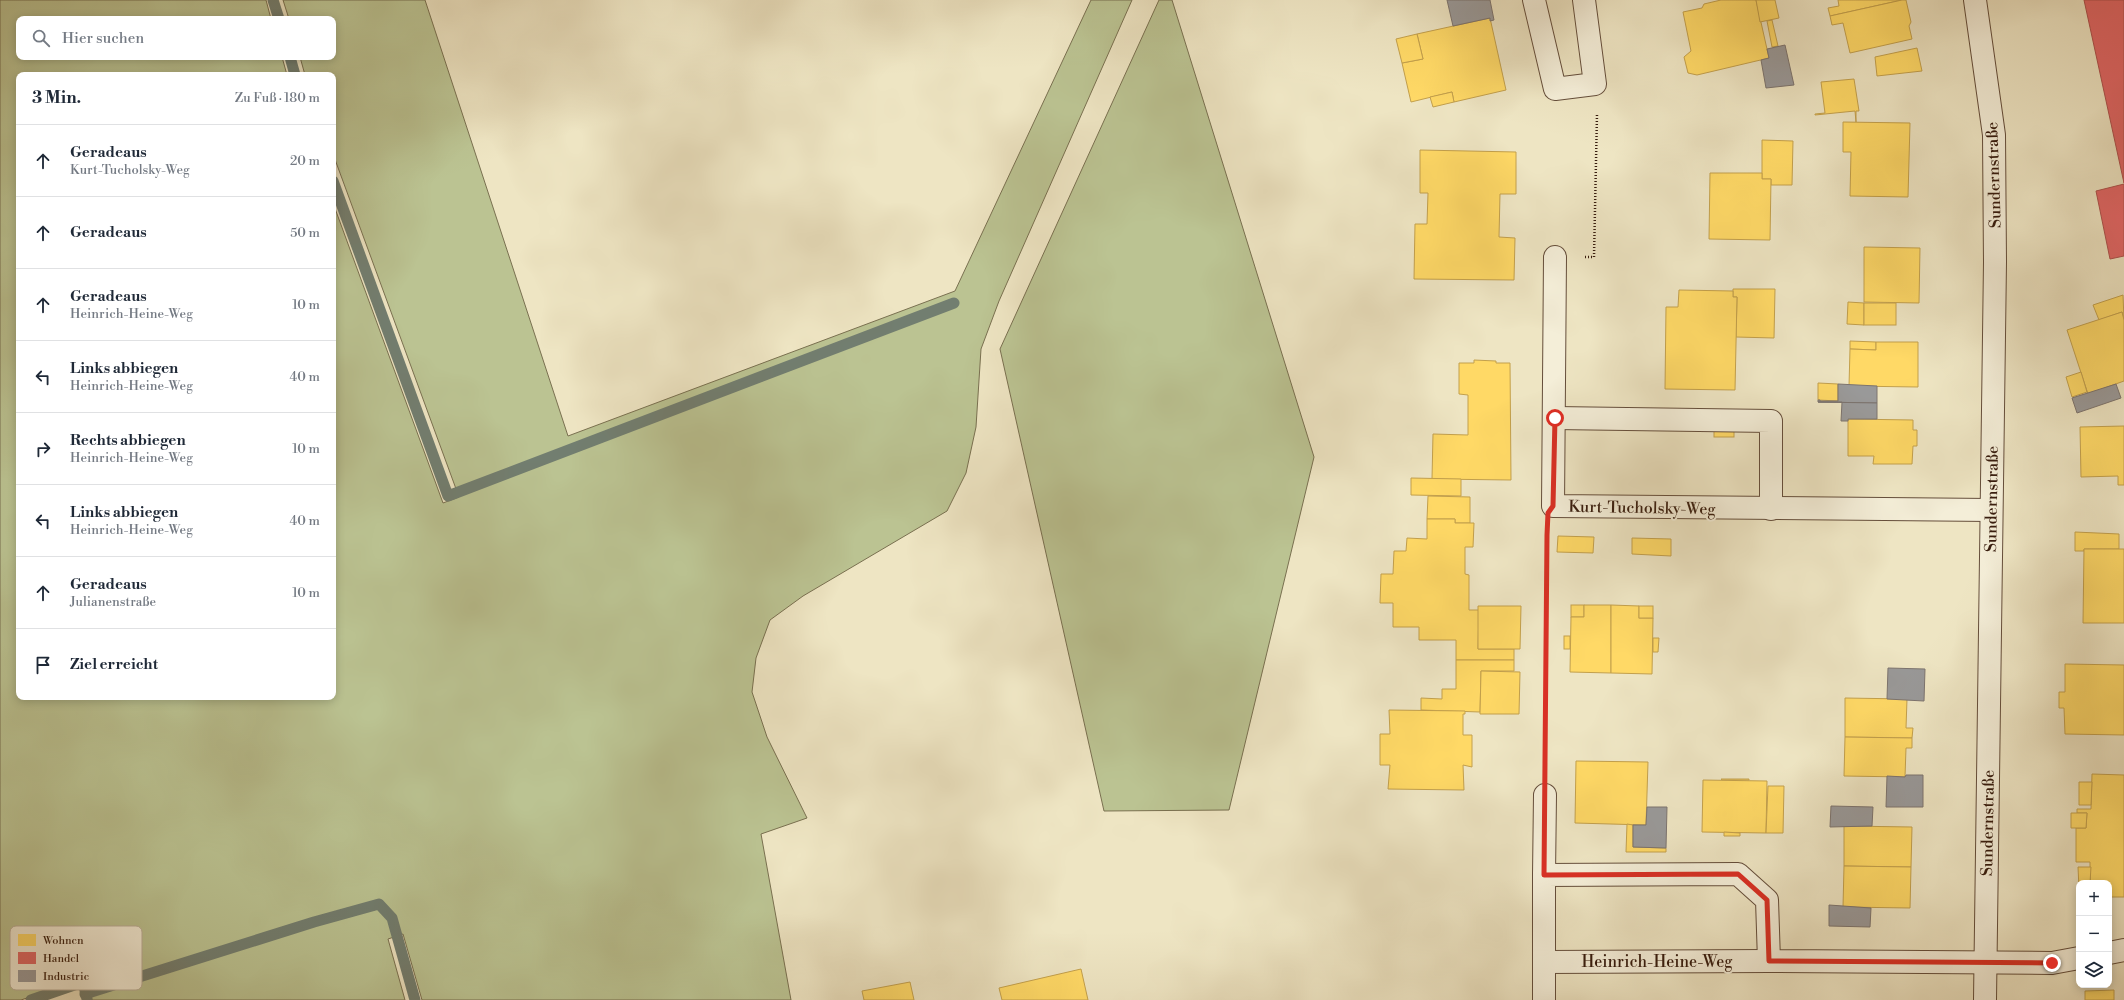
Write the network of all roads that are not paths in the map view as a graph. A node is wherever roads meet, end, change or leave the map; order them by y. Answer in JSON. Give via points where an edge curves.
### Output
{"nodes":[{"id":1,"x":1534,"y":0,"type":"edge"},
{"id":2,"x":1584,"y":0,"type":"edge"},
{"id":3,"x":1975,"y":0,"type":"edge"},
{"id":4,"x":1555,"y":257,"type":"road end"},
{"id":5,"x":1555,"y":418,"type":"junction"},
{"id":6,"x":1771,"y":509,"type":"junction"},
{"id":7,"x":1991,"y":510,"type":"junction"},
{"id":8,"x":1545,"y":795,"type":"road end"},
{"id":9,"x":1544,"y":875,"type":"junction"},
{"id":10,"x":2124,"y":950,"type":"edge"},
{"id":11,"x":2112,"y":952,"type":"edge"},
{"id":12,"x":2076,"y":959,"type":"edge"},
{"id":13,"x":1769,"y":961,"type":"junction"},
{"id":14,"x":1545,"y":962,"type":"junction"},
{"id":15,"x":1985,"y":963,"type":"junction"},
{"id":16,"x":1544,"y":1000,"type":"edge"},
{"id":17,"x":1985,"y":1000,"type":"edge"}],
"edges":[{"from":1,"to":2,"type":"street","via":[[1555,89],[1595,84]]},
{"from":3,"to":7,"type":"street","name":"Sundernstraße","via":[[1994,135],[1995,262]]},
{"from":4,"to":5,"type":"street","name":"Kurt-Tucholsky-Weg"},
{"from":5,"to":6,"type":"street","via":[[1771,421]]},
{"from":5,"to":6,"type":"street","name":"Kurt-Tucholsky-Weg","via":[[1553,506]]},
{"from":6,"to":7,"type":"street","name":"Kurt-Tucholsky-Weg"},
{"from":7,"to":15,"type":"street","name":"Sundernstraße"},
{"from":8,"to":9,"type":"street"},
{"from":9,"to":13,"type":"street","via":[[1738,874],[1767,900]]},
{"from":9,"to":14,"type":"street"},
{"from":10,"to":11,"type":"street"},
{"from":12,"to":15,"type":"street","name":"Heinrich-Heine-Weg","via":[[2052,963]]},
{"from":13,"to":14,"type":"street","name":"Heinrich-Heine-Weg"},
{"from":13,"to":15,"type":"street","name":"Heinrich-Heine-Weg"},
{"from":14,"to":16,"type":"street"},
{"from":15,"to":17,"type":"street","name":"Sundernstraße"}]}
